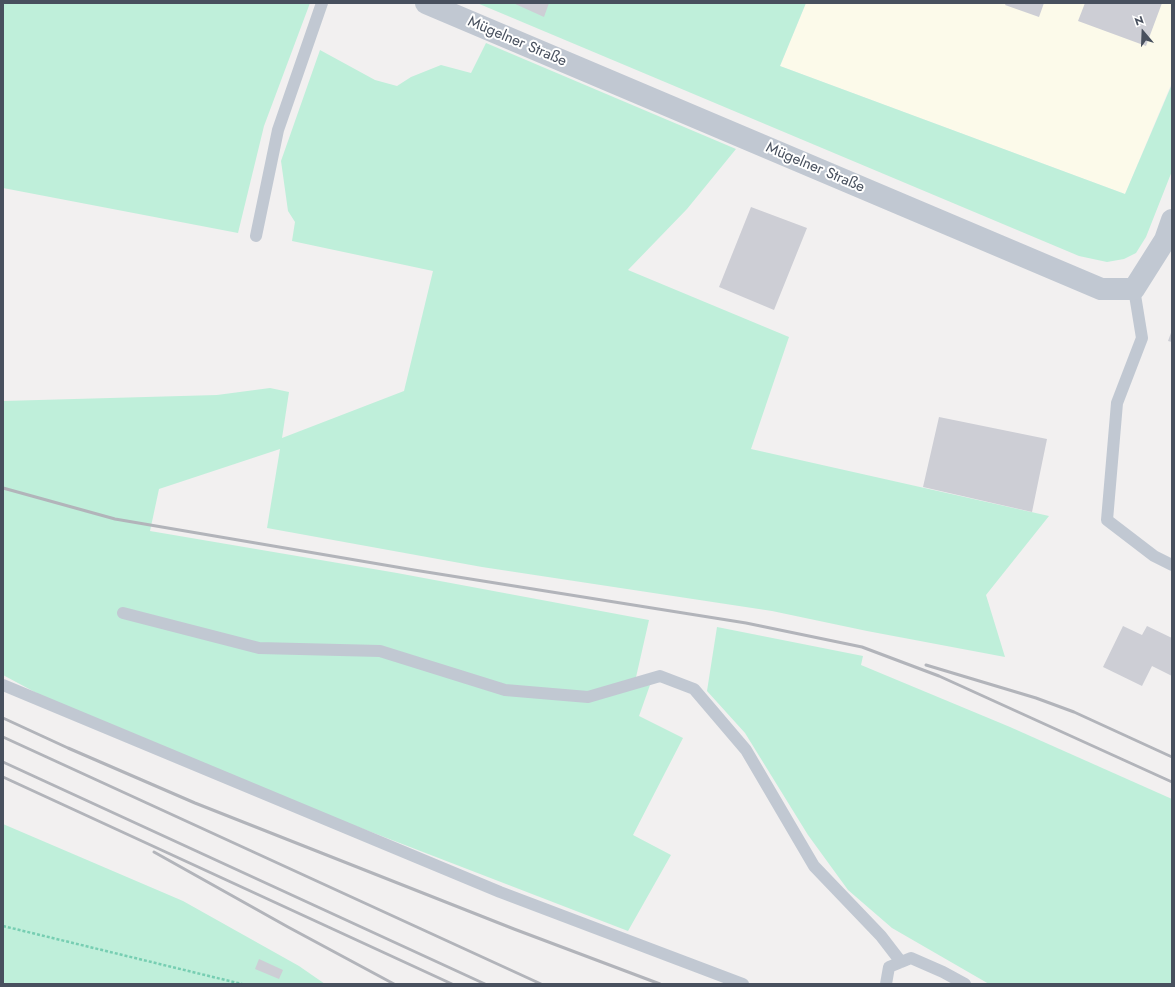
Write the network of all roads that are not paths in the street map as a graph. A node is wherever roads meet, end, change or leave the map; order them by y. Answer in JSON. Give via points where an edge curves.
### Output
{"nodes":[{"id":1,"x":322,"y":3,"type":"edge"},
{"id":2,"x":426,"y":3,"type":"edge"},
{"id":3,"x":1172,"y":220,"type":"edge"},
{"id":4,"x":256,"y":236,"type":"dead end"},
{"id":5,"x":1134,"y":289,"type":"junction"},
{"id":6,"x":1172,"y":565,"type":"edge"},
{"id":7,"x":123,"y":613,"type":"dead end"},
{"id":8,"x":3,"y":685,"type":"edge"},
{"id":9,"x":902,"y":962,"type":"junction"},
{"id":10,"x":743,"y":984,"type":"edge"},
{"id":11,"x":886,"y":984,"type":"edge"},
{"id":12,"x":965,"y":984,"type":"edge"}],
"edges":[{"from":1,"to":4,"type":"lane","via":[[278,130]]},
{"from":2,"to":5,"type":"street","name":"Mügelner Straße","via":[[1101,289]]},
{"from":3,"to":5,"type":"street","via":[[1165,240]]},
{"from":5,"to":6,"type":"lane","via":[[1142,338],[1117,403],[1107,520],[1154,556]]},
{"from":7,"to":9,"type":"lane","via":[[259,648],[380,651],[505,690],[588,697],[660,676],[694,689],[746,750],[814,866],[881,936]]},
{"from":8,"to":10,"type":"lane","via":[[500,892]]},
{"from":9,"to":11,"type":"lane","via":[[889,967]]},
{"from":9,"to":12,"type":"lane","via":[[911,958]]}]}
